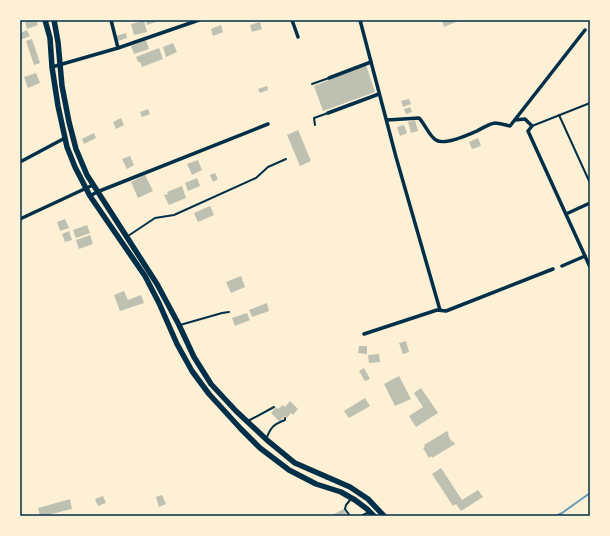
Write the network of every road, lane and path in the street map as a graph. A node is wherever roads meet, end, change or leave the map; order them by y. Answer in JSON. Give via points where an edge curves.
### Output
{"nodes":[{"id":1,"x":45,"y":20,"type":"edge"},
{"id":2,"x":54,"y":20,"type":"edge"},
{"id":3,"x":111,"y":20,"type":"edge"},
{"id":4,"x":199,"y":20,"type":"edge"},
{"id":5,"x":292,"y":20,"type":"edge"},
{"id":6,"x":360,"y":20,"type":"edge"},
{"id":7,"x":585,"y":30,"type":"dead end"},
{"id":8,"x":298,"y":37,"type":"dead end"},
{"id":9,"x":118,"y":48,"type":"junction"},
{"id":10,"x":371,"y":62,"type":"junction"},
{"id":11,"x":60,"y":65,"type":"junction"},
{"id":12,"x":52,"y":67,"type":"junction"},
{"id":13,"x":329,"y":78,"type":"joint"},
{"id":14,"x":312,"y":84,"type":"dead end"},
{"id":15,"x":379,"y":94,"type":"junction"},
{"id":16,"x":590,"y":103,"type":"edge"},
{"id":17,"x":328,"y":113,"type":"joint"},
{"id":18,"x":559,"y":116,"type":"junction"},
{"id":19,"x":387,"y":120,"type":"junction"},
{"id":20,"x":515,"y":120,"type":"junction"},
{"id":21,"x":268,"y":124,"type":"dead end"},
{"id":22,"x":316,"y":125,"type":"dead end"},
{"id":23,"x":532,"y":126,"type":"junction"},
{"id":24,"x":65,"y":138,"type":"junction"},
{"id":25,"x":286,"y":158,"type":"dead end"},
{"id":26,"x":20,"y":162,"type":"edge"},
{"id":27,"x":590,"y":183,"type":"edge"},
{"id":28,"x":93,"y":185,"type":"junction"},
{"id":29,"x":86,"y":189,"type":"junction"},
{"id":30,"x":98,"y":192,"type":"junction"},
{"id":31,"x":90,"y":196,"type":"junction"},
{"id":32,"x":590,"y":204,"type":"edge"},
{"id":33,"x":566,"y":214,"type":"junction"},
{"id":34,"x":20,"y":219,"type":"edge"},
{"id":35,"x":126,"y":237,"type":"junction"},
{"id":36,"x":585,"y":256,"type":"junction"},
{"id":37,"x":562,"y":266,"type":"dead end"},
{"id":38,"x":590,"y":267,"type":"edge"},
{"id":39,"x":553,"y":269,"type":"dead end"},
{"id":40,"x":440,"y":310,"type":"junction"},
{"id":41,"x":229,"y":312,"type":"dead end"},
{"id":42,"x":179,"y":326,"type":"junction"},
{"id":43,"x":364,"y":334,"type":"dead end"},
{"id":44,"x":274,"y":407,"type":"dead end"},
{"id":45,"x":285,"y":418,"type":"dead end"},
{"id":46,"x":246,"y":421,"type":"junction"},
{"id":47,"x":266,"y":440,"type":"junction"},
{"id":48,"x":353,"y":498,"type":"junction"},
{"id":49,"x":372,"y":514,"type":"edge"},
{"id":50,"x":350,"y":516,"type":"edge"},
{"id":51,"x":361,"y":516,"type":"edge"},
{"id":52,"x":384,"y":516,"type":"edge"}],
"edges":[{"from":1,"to":12,"type":"main road","via":[[50,38]]},
{"from":2,"to":11,"type":"main road"},
{"from":3,"to":9,"type":"street"},
{"from":4,"to":9,"type":"street"},
{"from":5,"to":8,"type":"street"},
{"from":6,"to":10,"type":"street"},
{"from":7,"to":20,"type":"street"},
{"from":9,"to":11,"type":"street"},
{"from":10,"to":13,"type":"street"},
{"from":10,"to":15,"type":"street"},
{"from":11,"to":12,"type":"street"},
{"from":11,"to":28,"type":"main road","via":[[76,149]]},
{"from":12,"to":24,"type":"main road"},
{"from":13,"to":14,"type":"lane"},
{"from":15,"to":17,"type":"street"},
{"from":15,"to":19,"type":"street"},
{"from":16,"to":18,"type":"lane"},
{"from":17,"to":22,"type":"lane","via":[[314,118]]},
{"from":18,"to":23,"type":"lane"},
{"from":18,"to":27,"type":"lane"},
{"from":19,"to":20,"type":"street","via":[[419,118],[437,142],[446,142],[495,123],[510,126]]},
{"from":19,"to":40,"type":"street"},
{"from":20,"to":23,"type":"street","via":[[525,119]]},
{"from":21,"to":30,"type":"street"},
{"from":23,"to":33,"type":"street","via":[[528,131]]},
{"from":24,"to":26,"type":"street"},
{"from":24,"to":29,"type":"main road"},
{"from":25,"to":35,"type":"lane","via":[[268,167],[256,178],[174,215],[155,218]]},
{"from":28,"to":29,"type":"street"},
{"from":28,"to":30,"type":"main road"},
{"from":29,"to":31,"type":"main road"},
{"from":29,"to":34,"type":"street"},
{"from":30,"to":31,"type":"street"},
{"from":30,"to":35,"type":"main road"},
{"from":31,"to":48,"type":"main road","via":[[145,276],[177,344],[209,394],[260,448],[290,470],[316,484]]},
{"from":32,"to":33,"type":"street"},
{"from":33,"to":36,"type":"street"},
{"from":35,"to":42,"type":"main road","via":[[157,284]]},
{"from":36,"to":37,"type":"street"},
{"from":36,"to":38,"type":"street"},
{"from":39,"to":40,"type":"street","via":[[446,311]]},
{"from":40,"to":43,"type":"street"},
{"from":41,"to":42,"type":"lane"},
{"from":42,"to":46,"type":"main road","via":[[211,384]]},
{"from":44,"to":46,"type":"lane"},
{"from":45,"to":47,"type":"lane","via":[[272,427]]},
{"from":46,"to":47,"type":"main road"},
{"from":47,"to":52,"type":"main road","via":[[295,463],[350,487],[368,499]]},
{"from":48,"to":49,"type":"main road"},
{"from":48,"to":50,"type":"lane","via":[[345,507]]},
{"from":49,"to":51,"type":"lane"}]}
